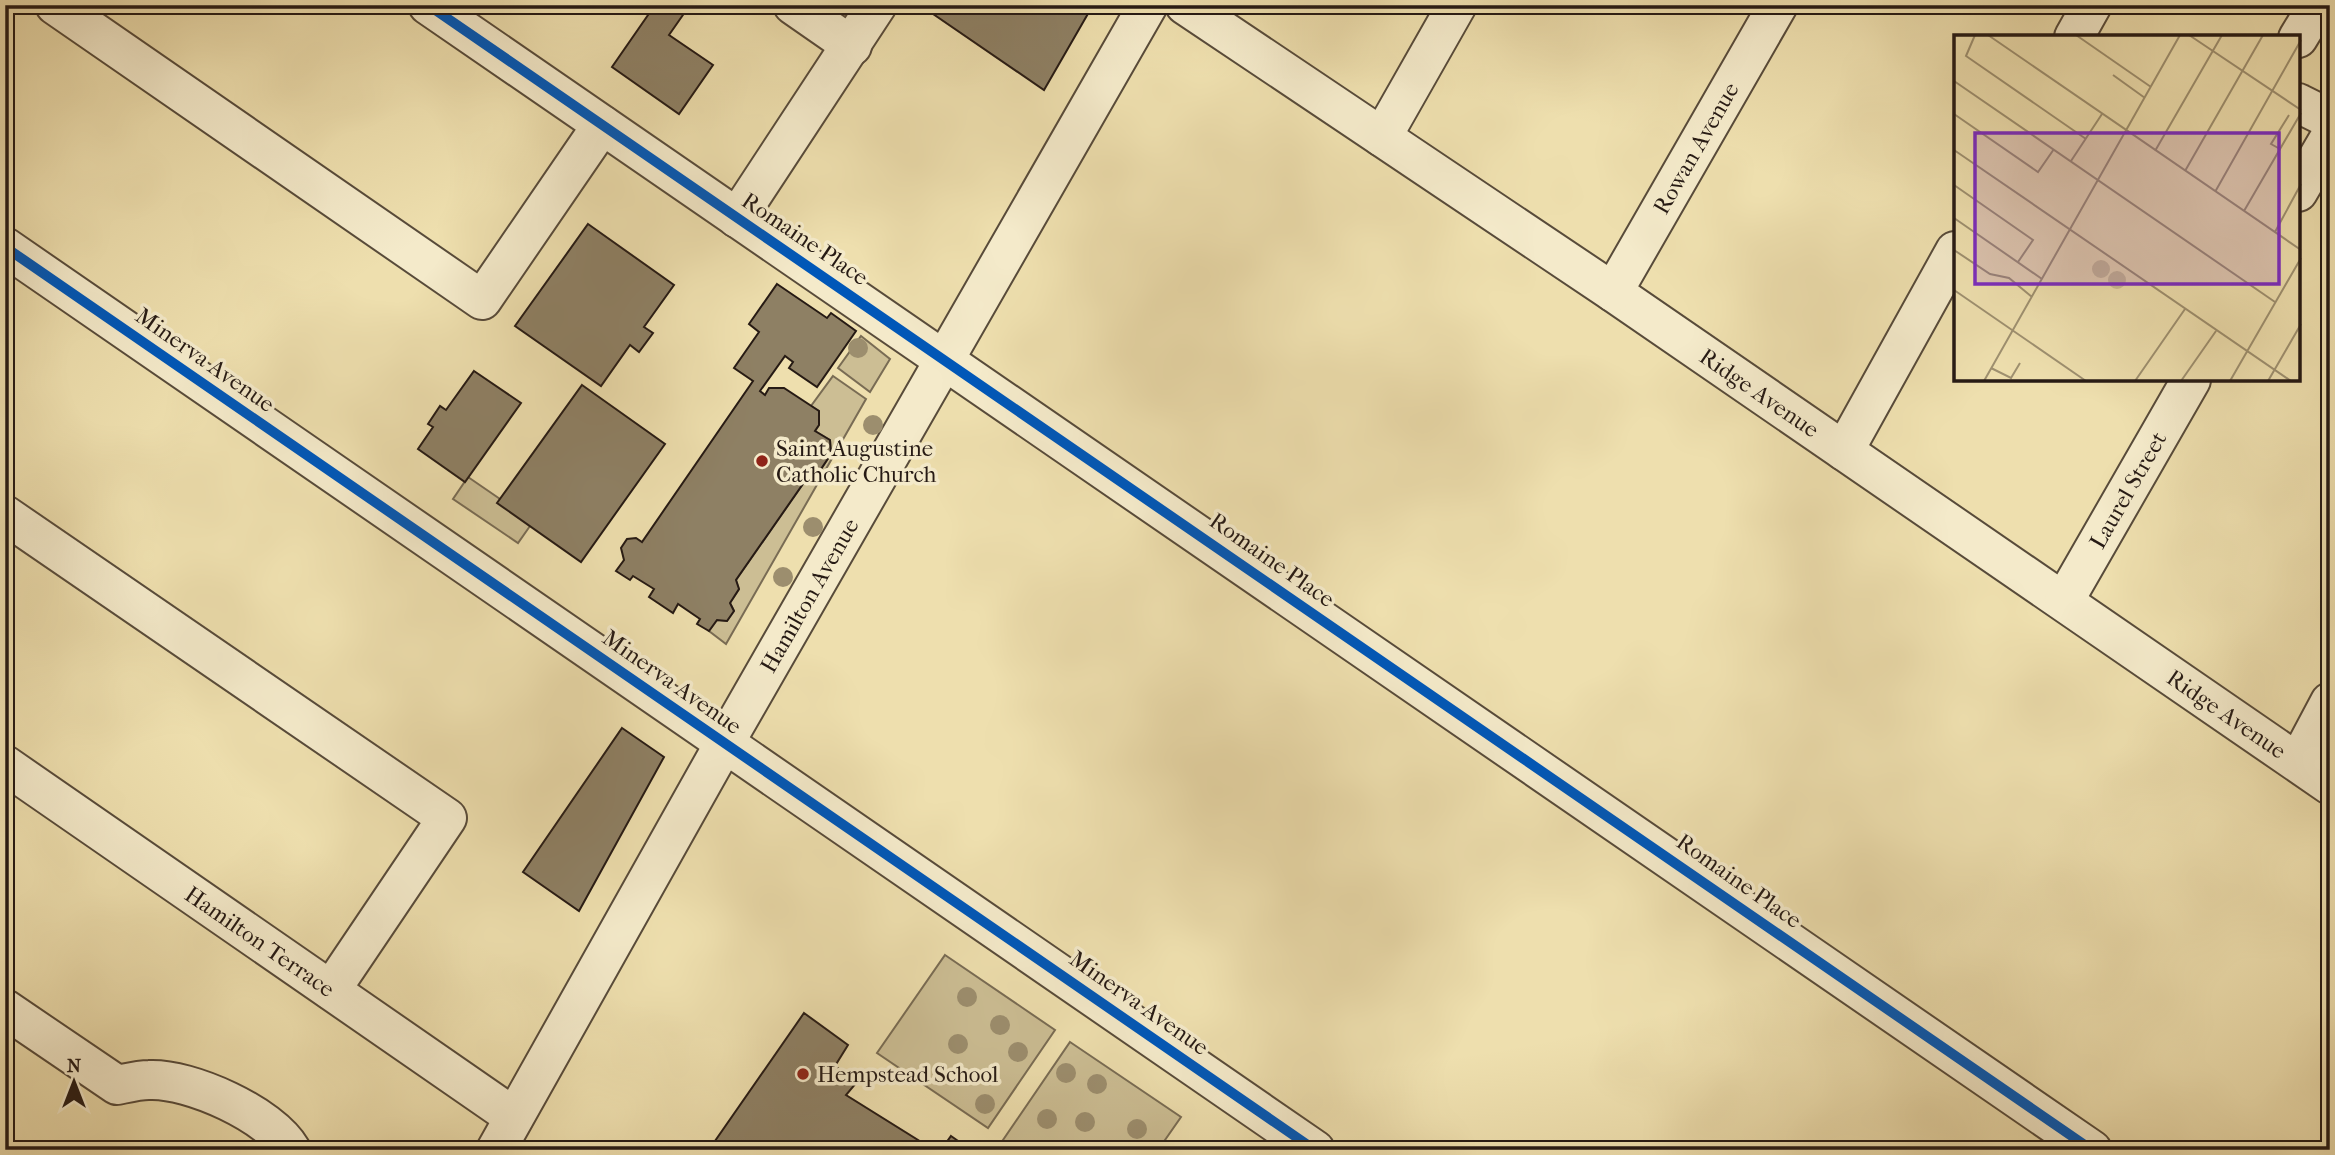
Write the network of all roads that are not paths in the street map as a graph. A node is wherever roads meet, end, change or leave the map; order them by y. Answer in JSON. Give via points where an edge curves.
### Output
{"nodes":[{"id":1,"x":55,"y":5,"type":"edge"},
{"id":2,"x":428,"y":5,"type":"edge"},
{"id":3,"x":793,"y":5,"type":"edge"},
{"id":4,"x":877,"y":5,"type":"edge"},
{"id":5,"x":1148,"y":5,"type":"edge"},
{"id":6,"x":1185,"y":5,"type":"edge"},
{"id":7,"x":1457,"y":5,"type":"edge"},
{"id":8,"x":1778,"y":5,"type":"edge"},
{"id":9,"x":2092,"y":5,"type":"edge"},
{"id":10,"x":2318,"y":5,"type":"edge"},
{"id":11,"x":2075,"y":35,"type":"edge"},
{"id":12,"x":2300,"y":35,"type":"edge"},
{"id":13,"x":852,"y":46,"type":"junction"},
{"id":14,"x":2300,"y":104,"type":"edge"},
{"id":15,"x":2330,"y":119,"type":"edge"},
{"id":16,"x":602,"y":125,"type":"junction"},
{"id":17,"x":1381,"y":137,"type":"junction"},
{"id":18,"x":2330,"y":137,"type":"edge"},
{"id":19,"x":2300,"y":189,"type":"edge"},
{"id":20,"x":737,"y":218,"type":"junction"},
{"id":21,"x":5,"y":247,"type":"edge"},
{"id":22,"x":1954,"y":253,"type":"edge"},
{"id":23,"x":1613,"y":292,"type":"junction"},
{"id":24,"x":945,"y":360,"type":"junction"},
{"id":25,"x":2190,"y":382,"type":"edge"},
{"id":26,"x":1844,"y":451,"type":"junction"},
{"id":27,"x":5,"y":515,"type":"edge"},
{"id":28,"x":2064,"y":601,"type":"junction"},
{"id":29,"x":2330,"y":702,"type":"edge"},
{"id":30,"x":724,"y":744,"type":"junction"},
{"id":31,"x":2298,"y":762,"type":"junction"},
{"id":32,"x":5,"y":765,"type":"edge"},
{"id":33,"x":2330,"y":785,"type":"edge"},
{"id":34,"x":331,"y":990,"type":"junction"},
{"id":35,"x":5,"y":1009,"type":"edge"},
{"id":36,"x":514,"y":1117,"type":"junction"},
{"id":37,"x":291,"y":1150,"type":"edge"},
{"id":38,"x":496,"y":1150,"type":"edge"},
{"id":39,"x":1315,"y":1150,"type":"edge"},
{"id":40,"x":2092,"y":1150,"type":"edge"}],
"edges":[{"from":1,"to":16,"type":"street","via":[[482,300]]},
{"from":2,"to":16,"type":"street","name":"Romaine Place"},
{"from":3,"to":13,"type":"street"},
{"from":4,"to":13,"type":"street"},
{"from":5,"to":24,"type":"street","name":"Hamilton Avenue"},
{"from":6,"to":17,"type":"street","name":"Ridge Avenue"},
{"from":7,"to":17,"type":"street"},
{"from":8,"to":23,"type":"street","name":"Rowan Avenue"},
{"from":9,"to":11,"type":"street"},
{"from":10,"to":12,"type":"street"},
{"from":13,"to":20,"type":"street"},
{"from":14,"to":15,"type":"street"},
{"from":16,"to":20,"type":"street","name":"Romaine Place"},
{"from":17,"to":23,"type":"street","name":"Ridge Avenue"},
{"from":18,"to":19,"type":"street"},
{"from":20,"to":24,"type":"street","name":"Romaine Place"},
{"from":21,"to":30,"type":"street","name":"Minerva Avenue"},
{"from":22,"to":26,"type":"street"},
{"from":23,"to":26,"type":"street","name":"Ridge Avenue"},
{"from":24,"to":30,"type":"street","name":"Hamilton Avenue"},
{"from":24,"to":40,"type":"street","name":"Romaine Place"},
{"from":25,"to":28,"type":"street","name":"Laurel Street"},
{"from":26,"to":28,"type":"street","name":"Ridge Avenue"},
{"from":27,"to":34,"type":"street","via":[[447,818]]},
{"from":28,"to":31,"type":"street","name":"Ridge Avenue"},
{"from":29,"to":31,"type":"street"},
{"from":30,"to":36,"type":"street","name":"Hamilton Avenue"},
{"from":30,"to":39,"type":"street","name":"Minerva Avenue"},
{"from":31,"to":33,"type":"street","name":"Ridge Avenue"},
{"from":32,"to":34,"type":"street","name":"Hamilton Terrace"},
{"from":34,"to":36,"type":"street","name":"Hamilton Terrace"},
{"from":35,"to":37,"type":"street","via":[[117,1085],[150,1079],[188,1086],[257,1115],[285,1138]]},
{"from":36,"to":38,"type":"street","name":"Hamilton Avenue"}]}
